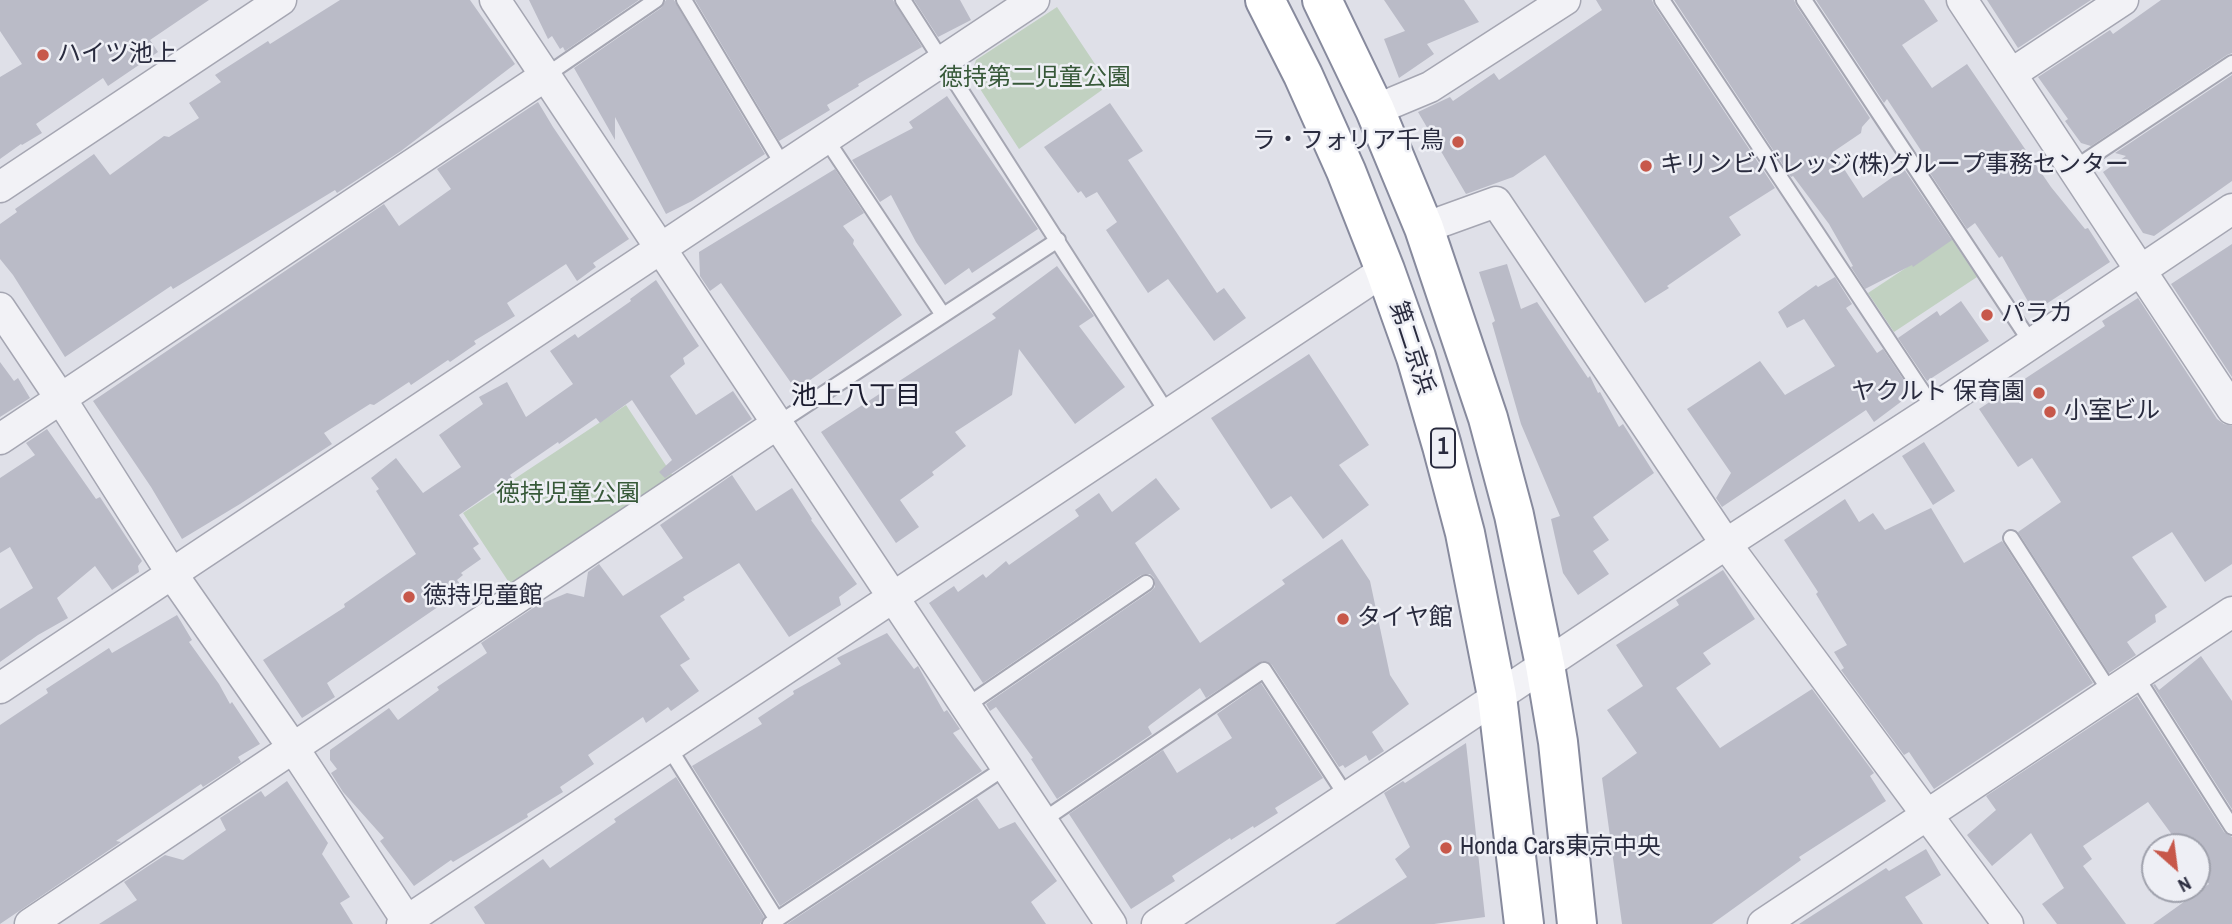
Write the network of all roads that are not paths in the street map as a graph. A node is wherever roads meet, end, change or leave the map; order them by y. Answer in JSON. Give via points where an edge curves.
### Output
{"nodes":[{"id":1,"x":281,"y":0,"type":"edge"},
{"id":2,"x":495,"y":0,"type":"edge"},
{"id":3,"x":656,"y":0,"type":"edge"},
{"id":4,"x":684,"y":0,"type":"edge"},
{"id":5,"x":903,"y":0,"type":"edge"},
{"id":6,"x":1034,"y":0,"type":"edge"},
{"id":7,"x":1265,"y":0,"type":"edge"},
{"id":8,"x":1322,"y":0,"type":"edge"},
{"id":9,"x":1565,"y":0,"type":"edge"},
{"id":10,"x":1662,"y":0,"type":"edge"},
{"id":11,"x":1804,"y":0,"type":"edge"},
{"id":12,"x":1962,"y":0,"type":"edge"},
{"id":13,"x":2115,"y":2,"type":"edge"},
{"id":14,"x":941,"y":62,"type":"junction"},
{"id":15,"x":2232,"y":63,"type":"edge"},
{"id":16,"x":2011,"y":74,"type":"junction"},
{"id":17,"x":545,"y":76,"type":"junction"},
{"id":18,"x":1375,"y":110,"type":"junction"},
{"id":19,"x":825,"y":139,"type":"junction"},
{"id":20,"x":784,"y":167,"type":"junction"},
{"id":21,"x":2073,"y":169,"type":"junction"},
{"id":22,"x":0,"y":187,"type":"edge"},
{"id":23,"x":2232,"y":209,"type":"edge"},
{"id":24,"x":1424,"y":228,"type":"junction"},
{"id":25,"x":1058,"y":240,"type":"junction"},
{"id":26,"x":661,"y":249,"type":"junction"},
{"id":27,"x":1385,"y":270,"type":"junction"},
{"id":28,"x":2141,"y":271,"type":"junction"},
{"id":29,"x":0,"y":308,"type":"edge"},
{"id":30,"x":943,"y":315,"type":"junction"},
{"id":31,"x":2032,"y":344,"type":"junction"},
{"id":32,"x":61,"y":399,"type":"junction"},
{"id":33,"x":1934,"y":409,"type":"junction"},
{"id":34,"x":2232,"y":409,"type":"edge"},
{"id":35,"x":1168,"y":414,"type":"junction"},
{"id":36,"x":778,"y":424,"type":"junction"},
{"id":37,"x":0,"y":439,"type":"edge"},
{"id":38,"x":2011,"y":538,"type":"dead end"},
{"id":39,"x":1726,"y":544,"type":"junction"},
{"id":40,"x":172,"y":574,"type":"junction"},
{"id":41,"x":1146,"y":583,"type":"dead end"},
{"id":42,"x":893,"y":597,"type":"junction"},
{"id":43,"x":2232,"y":612,"type":"edge"},
{"id":44,"x":1545,"y":665,"type":"junction"},
{"id":45,"x":2136,"y":676,"type":"junction"},
{"id":46,"x":0,"y":688,"type":"edge"},
{"id":47,"x":2111,"y":693,"type":"junction"},
{"id":48,"x":1497,"y":696,"type":"junction"},
{"id":49,"x":966,"y":706,"type":"junction"},
{"id":50,"x":668,"y":746,"type":"junction"},
{"id":51,"x":294,"y":750,"type":"junction"},
{"id":52,"x":1006,"y":767,"type":"junction"},
{"id":53,"x":1346,"y":797,"type":"junction"},
{"id":54,"x":1926,"y":815,"type":"junction"},
{"id":55,"x":1042,"y":821,"type":"junction"},
{"id":56,"x":2232,"y":827,"type":"edge"},
{"id":57,"x":774,"y":922,"type":"edge"},
{"id":58,"x":406,"y":923,"type":"edge"},
{"id":59,"x":30,"y":924,"type":"edge"},
{"id":60,"x":1111,"y":924,"type":"edge"},
{"id":61,"x":1157,"y":924,"type":"edge"},
{"id":62,"x":1524,"y":924,"type":"edge"},
{"id":63,"x":1577,"y":924,"type":"edge"},
{"id":64,"x":1763,"y":924,"type":"edge"},
{"id":65,"x":2008,"y":924,"type":"edge"}],
"edges":[{"from":1,"to":22,"type":"street"},
{"from":2,"to":17,"type":"street"},
{"from":3,"to":17,"type":"lane"},
{"from":4,"to":20,"type":"lane"},
{"from":5,"to":14,"type":"lane"},
{"from":6,"to":14,"type":"street"},
{"from":7,"to":27,"type":"highway","name":"第二京浜","number":"1","via":[[1346,171]]},
{"from":8,"to":18,"type":"highway","name":"第二京浜","number":"1"},
{"from":9,"to":18,"type":"street","via":[[1430,87]]},
{"from":10,"to":33,"type":"lane"},
{"from":11,"to":31,"type":"lane"},
{"from":12,"to":16,"type":"street"},
{"from":13,"to":16,"type":"street"},
{"from":14,"to":19,"type":"street"},
{"from":14,"to":25,"type":"lane"},
{"from":15,"to":21,"type":"lane"},
{"from":16,"to":21,"type":"street"},
{"from":17,"to":26,"type":"street"},
{"from":17,"to":32,"type":"street"},
{"from":18,"to":24,"type":"highway","name":"第二京浜","number":"1"},
{"from":19,"to":20,"type":"street"},
{"from":19,"to":30,"type":"lane"},
{"from":20,"to":26,"type":"street"},
{"from":21,"to":28,"type":"street"},
{"from":23,"to":28,"type":"street"},
{"from":24,"to":39,"type":"street","via":[[1496,202]]},
{"from":24,"to":44,"type":"highway","name":"第二京浜","number":"1","via":[[1488,418],[1514,515]]},
{"from":25,"to":30,"type":"lane"},
{"from":25,"to":35,"type":"lane"},
{"from":26,"to":36,"type":"street"},
{"from":26,"to":40,"type":"street"},
{"from":27,"to":35,"type":"street"},
{"from":27,"to":48,"type":"highway","name":"第二京浜","number":"1","via":[[1416,357],[1465,533]]},
{"from":28,"to":31,"type":"street"},
{"from":28,"to":34,"type":"street"},
{"from":29,"to":32,"type":"street"},
{"from":30,"to":36,"type":"lane"},
{"from":31,"to":33,"type":"street"},
{"from":32,"to":37,"type":"street"},
{"from":32,"to":40,"type":"street"},
{"from":33,"to":39,"type":"street"},
{"from":35,"to":42,"type":"street"},
{"from":36,"to":42,"type":"street"},
{"from":36,"to":51,"type":"street"},
{"from":38,"to":47,"type":"lane"},
{"from":39,"to":44,"type":"street"},
{"from":39,"to":54,"type":"street"},
{"from":40,"to":46,"type":"street"},
{"from":40,"to":51,"type":"street"},
{"from":41,"to":49,"type":"lane"},
{"from":42,"to":49,"type":"street"},
{"from":42,"to":50,"type":"street"},
{"from":43,"to":45,"type":"street"},
{"from":44,"to":48,"type":"street"},
{"from":44,"to":63,"type":"highway","name":"第二京浜","number":"1"},
{"from":45,"to":47,"type":"street"},
{"from":45,"to":56,"type":"lane"},
{"from":47,"to":54,"type":"street"},
{"from":48,"to":53,"type":"street"},
{"from":48,"to":62,"type":"highway","name":"第二京浜","number":"1"},
{"from":49,"to":52,"type":"street"},
{"from":50,"to":57,"type":"lane"},
{"from":50,"to":58,"type":"street"},
{"from":51,"to":58,"type":"street"},
{"from":51,"to":59,"type":"street"},
{"from":52,"to":55,"type":"street"},
{"from":52,"to":57,"type":"lane"},
{"from":53,"to":55,"type":"lane","via":[[1264,670]]},
{"from":53,"to":61,"type":"street"},
{"from":54,"to":64,"type":"street"},
{"from":54,"to":65,"type":"street"},
{"from":55,"to":60,"type":"street"}]}
